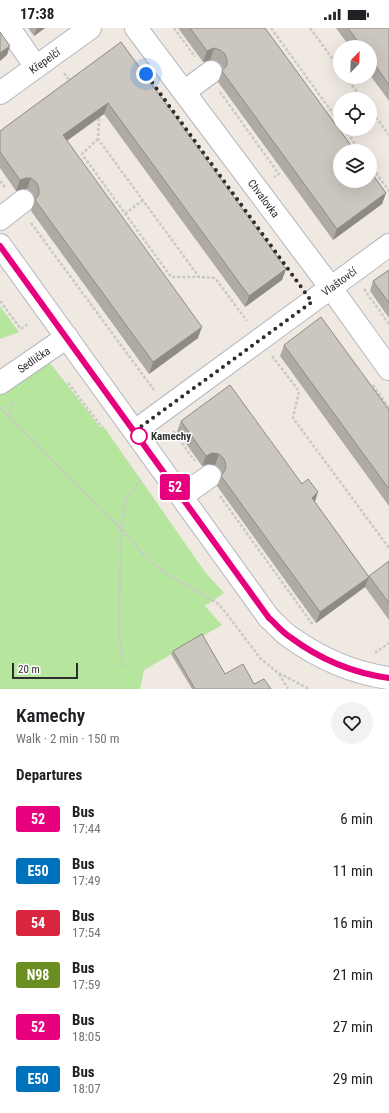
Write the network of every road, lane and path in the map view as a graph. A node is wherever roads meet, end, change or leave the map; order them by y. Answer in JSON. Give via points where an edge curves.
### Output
{"nodes":[{"id":1,"x":8,"y":28,"type":"edge"},
{"id":2,"x":90,"y":28,"type":"edge"},
{"id":3,"x":136,"y":28,"type":"edge"},
{"id":4,"x":271,"y":28,"type":"edge"},
{"id":5,"x":310,"y":28,"type":"edge"},
{"id":6,"x":333,"y":59,"type":"edge"},
{"id":7,"x":36,"y":67,"type":"junction"},
{"id":8,"x":63,"y":71,"type":"dead end"},
{"id":9,"x":210,"y":72,"type":"dead end"},
{"id":10,"x":74,"y":85,"type":"edge"},
{"id":11,"x":184,"y":92,"type":"junction"},
{"id":12,"x":0,"y":93,"type":"edge"},
{"id":13,"x":333,"y":115,"type":"edge"},
{"id":14,"x":99,"y":118,"type":"edge"},
{"id":15,"x":377,"y":119,"type":"edge"},
{"id":16,"x":389,"y":135,"type":"edge"},
{"id":17,"x":98,"y":140,"type":"junction"},
{"id":18,"x":377,"y":175,"type":"edge"},
{"id":19,"x":0,"y":181,"type":"edge"},
{"id":20,"x":389,"y":191,"type":"edge"},
{"id":21,"x":143,"y":200,"type":"junction"},
{"id":22,"x":21,"y":203,"type":"junction"},
{"id":23,"x":125,"y":214,"type":"junction"},
{"id":24,"x":0,"y":219,"type":"edge"},
{"id":25,"x":389,"y":245,"type":"edge"},
{"id":26,"x":0,"y":246,"type":"edge"},
{"id":27,"x":199,"y":277,"type":"junction"},
{"id":28,"x":331,"y":288,"type":"junction"},
{"id":29,"x":0,"y":301,"type":"edge"},
{"id":30,"x":30,"y":323,"type":"dead end"},
{"id":31,"x":250,"y":325,"type":"dead end"},
{"id":32,"x":67,"y":337,"type":"junction"},
{"id":33,"x":270,"y":354,"type":"dead end"},
{"id":34,"x":389,"y":369,"type":"edge"},
{"id":35,"x":18,"y":370,"type":"junction"},
{"id":36,"x":371,"y":382,"type":"edge"},
{"id":37,"x":0,"y":383,"type":"edge"},
{"id":38,"x":0,"y":407,"type":"edge"},
{"id":39,"x":167,"y":408,"type":"junction"},
{"id":40,"x":389,"y":408,"type":"edge"},
{"id":41,"x":9,"y":416,"type":"junction"},
{"id":42,"x":135,"y":431,"type":"junction"},
{"id":43,"x":209,"y":477,"type":"junction"},
{"id":44,"x":142,"y":479,"type":"dead end"},
{"id":45,"x":182,"y":496,"type":"junction"},
{"id":46,"x":121,"y":529,"type":"junction"},
{"id":47,"x":389,"y":548,"type":"edge"},
{"id":48,"x":316,"y":629,"type":"dead end"},
{"id":49,"x":389,"y":643,"type":"edge"},
{"id":50,"x":374,"y":654,"type":"dead end"},
{"id":51,"x":123,"y":667,"type":"dead end"},
{"id":52,"x":277,"y":672,"type":"junction"},
{"id":53,"x":389,"y":678,"type":"edge"},
{"id":54,"x":288,"y":689,"type":"edge"},
{"id":55,"x":309,"y":689,"type":"edge"}],
"edges":[{"from":1,"to":7,"type":"street"},
{"from":2,"to":7,"type":"street","name":"Křepelčí"},
{"from":3,"to":11,"type":"street","name":"Chvalovka"},
{"from":4,"to":13,"type":"path"},
{"from":5,"to":6,"type":"path"},
{"from":7,"to":12,"type":"street","name":"Křepelčí"},
{"from":8,"to":10,"type":"path"},
{"from":9,"to":11,"type":"street"},
{"from":11,"to":28,"type":"street","name":"Chvalovka"},
{"from":14,"to":17,"type":"path"},
{"from":15,"to":16,"type":"path"},
{"from":17,"to":21,"type":"path"},
{"from":17,"to":23,"type":"path","via":[[82,154]]},
{"from":18,"to":20,"type":"path"},
{"from":19,"to":22,"type":"path"},
{"from":21,"to":23,"type":"path"},
{"from":21,"to":27,"type":"path"},
{"from":22,"to":24,"type":"street"},
{"from":22,"to":39,"type":"path"},
{"from":23,"to":27,"type":"path","via":[[171,277]]},
{"from":25,"to":28,"type":"street","name":"Vlaštovčí"},
{"from":26,"to":32,"type":"street"},
{"from":27,"to":31,"type":"path","via":[[215,278]]},
{"from":28,"to":34,"type":"street","name":"Chvalovka"},
{"from":28,"to":39,"type":"street","name":"Vlaštovčí"},
{"from":29,"to":30,"type":"path","via":[[21,329]]},
{"from":32,"to":35,"type":"street","name":"Sedlička"},
{"from":32,"to":42,"type":"street"},
{"from":33,"to":47,"type":"path","via":[[299,391],[293,418]]},
{"from":35,"to":37,"type":"street","name":"Sedlička"},
{"from":35,"to":41,"type":"path"},
{"from":36,"to":40,"type":"path"},
{"from":38,"to":41,"type":"path"},
{"from":39,"to":42,"type":"street","name":"Vlaštovčí"},
{"from":39,"to":43,"type":"path","via":[[170,427]]},
{"from":41,"to":46,"type":"path"},
{"from":42,"to":45,"type":"street"},
{"from":43,"to":45,"type":"street"},
{"from":43,"to":48,"type":"path"},
{"from":44,"to":46,"type":"path","via":[[126,498]]},
{"from":45,"to":53,"type":"street","via":[[269,618],[288,636],[312,652],[334,662]]},
{"from":46,"to":51,"type":"path","via":[[119,629]]},
{"from":46,"to":52,"type":"path","via":[[161,570],[223,609],[260,658]]},
{"from":49,"to":50,"type":"path"},
{"from":52,"to":54,"type":"path"},
{"from":52,"to":55,"type":"path"}]}
